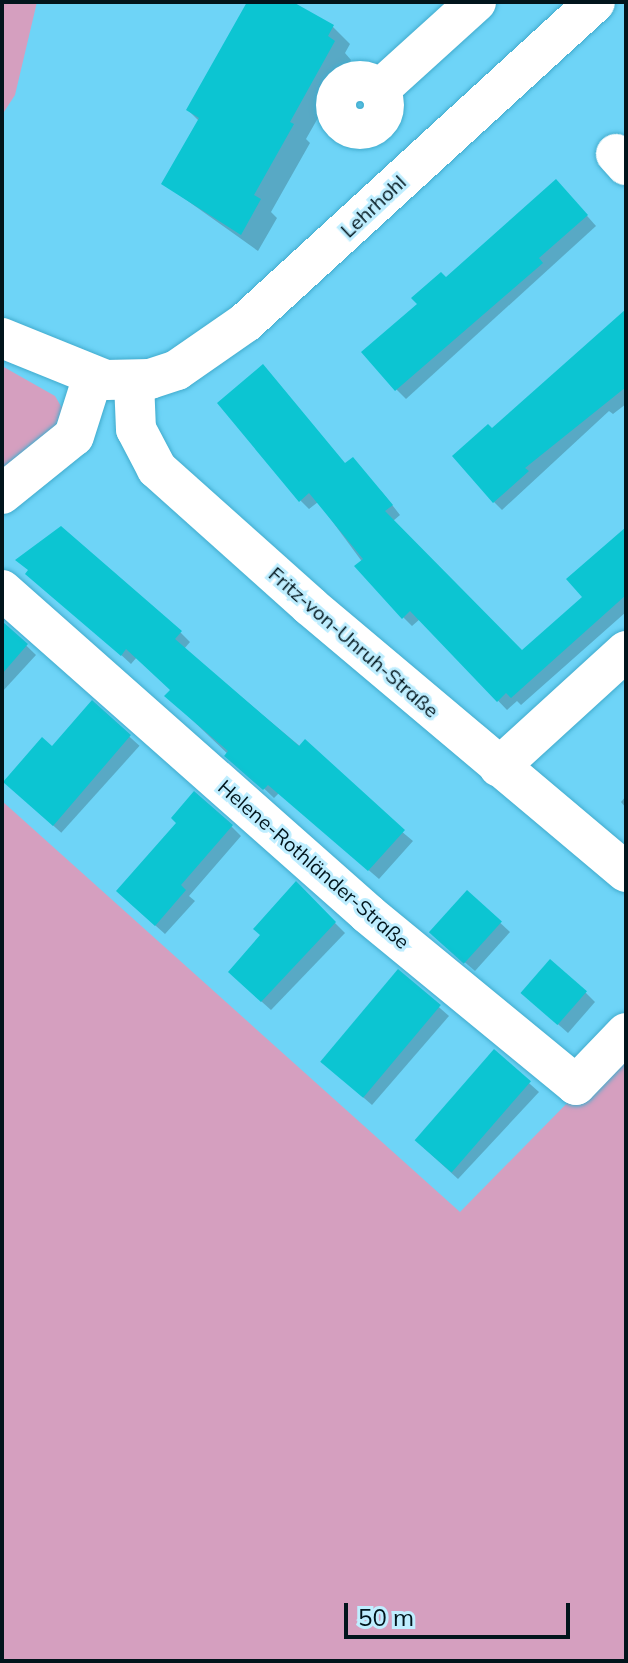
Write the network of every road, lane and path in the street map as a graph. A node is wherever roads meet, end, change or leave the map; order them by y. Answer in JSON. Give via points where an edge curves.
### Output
{"nodes":[{"id":1,"x":476,"y":2,"type":"edge"},
{"id":2,"x":595,"y":2,"type":"edge"},
{"id":3,"x":379,"y":90,"type":"dead end"},
{"id":4,"x":2,"y":338,"type":"edge"},
{"id":5,"x":93,"y":376,"type":"junction"},
{"id":6,"x":134,"y":382,"type":"junction"},
{"id":7,"x":2,"y":494,"type":"edge"},
{"id":8,"x":2,"y":590,"type":"edge"},
{"id":9,"x":626,"y":651,"type":"edge"},
{"id":10,"x":499,"y":767,"type":"junction"},
{"id":11,"x":626,"y":872,"type":"edge"},
{"id":12,"x":626,"y":1033,"type":"edge"}],
"edges":[{"from":1,"to":3,"type":"street"},
{"from":2,"to":6,"type":"street","name":"Lehrhohl","via":[[246,322],[177,370]]},
{"from":4,"to":5,"type":"street"},
{"from":5,"to":6,"type":"street"},
{"from":5,"to":7,"type":"street","via":[[74,436]]},
{"from":6,"to":10,"type":"street","name":"Fritz-von-Unruh-Straße","via":[[136,429],[157,469]]},
{"from":8,"to":12,"type":"street","name":"Helene-Rothländer-Straße","via":[[368,914],[576,1085]]},
{"from":9,"to":10,"type":"street"},
{"from":10,"to":11,"type":"street","name":"Fritz-von-Unruh-Straße"}]}
